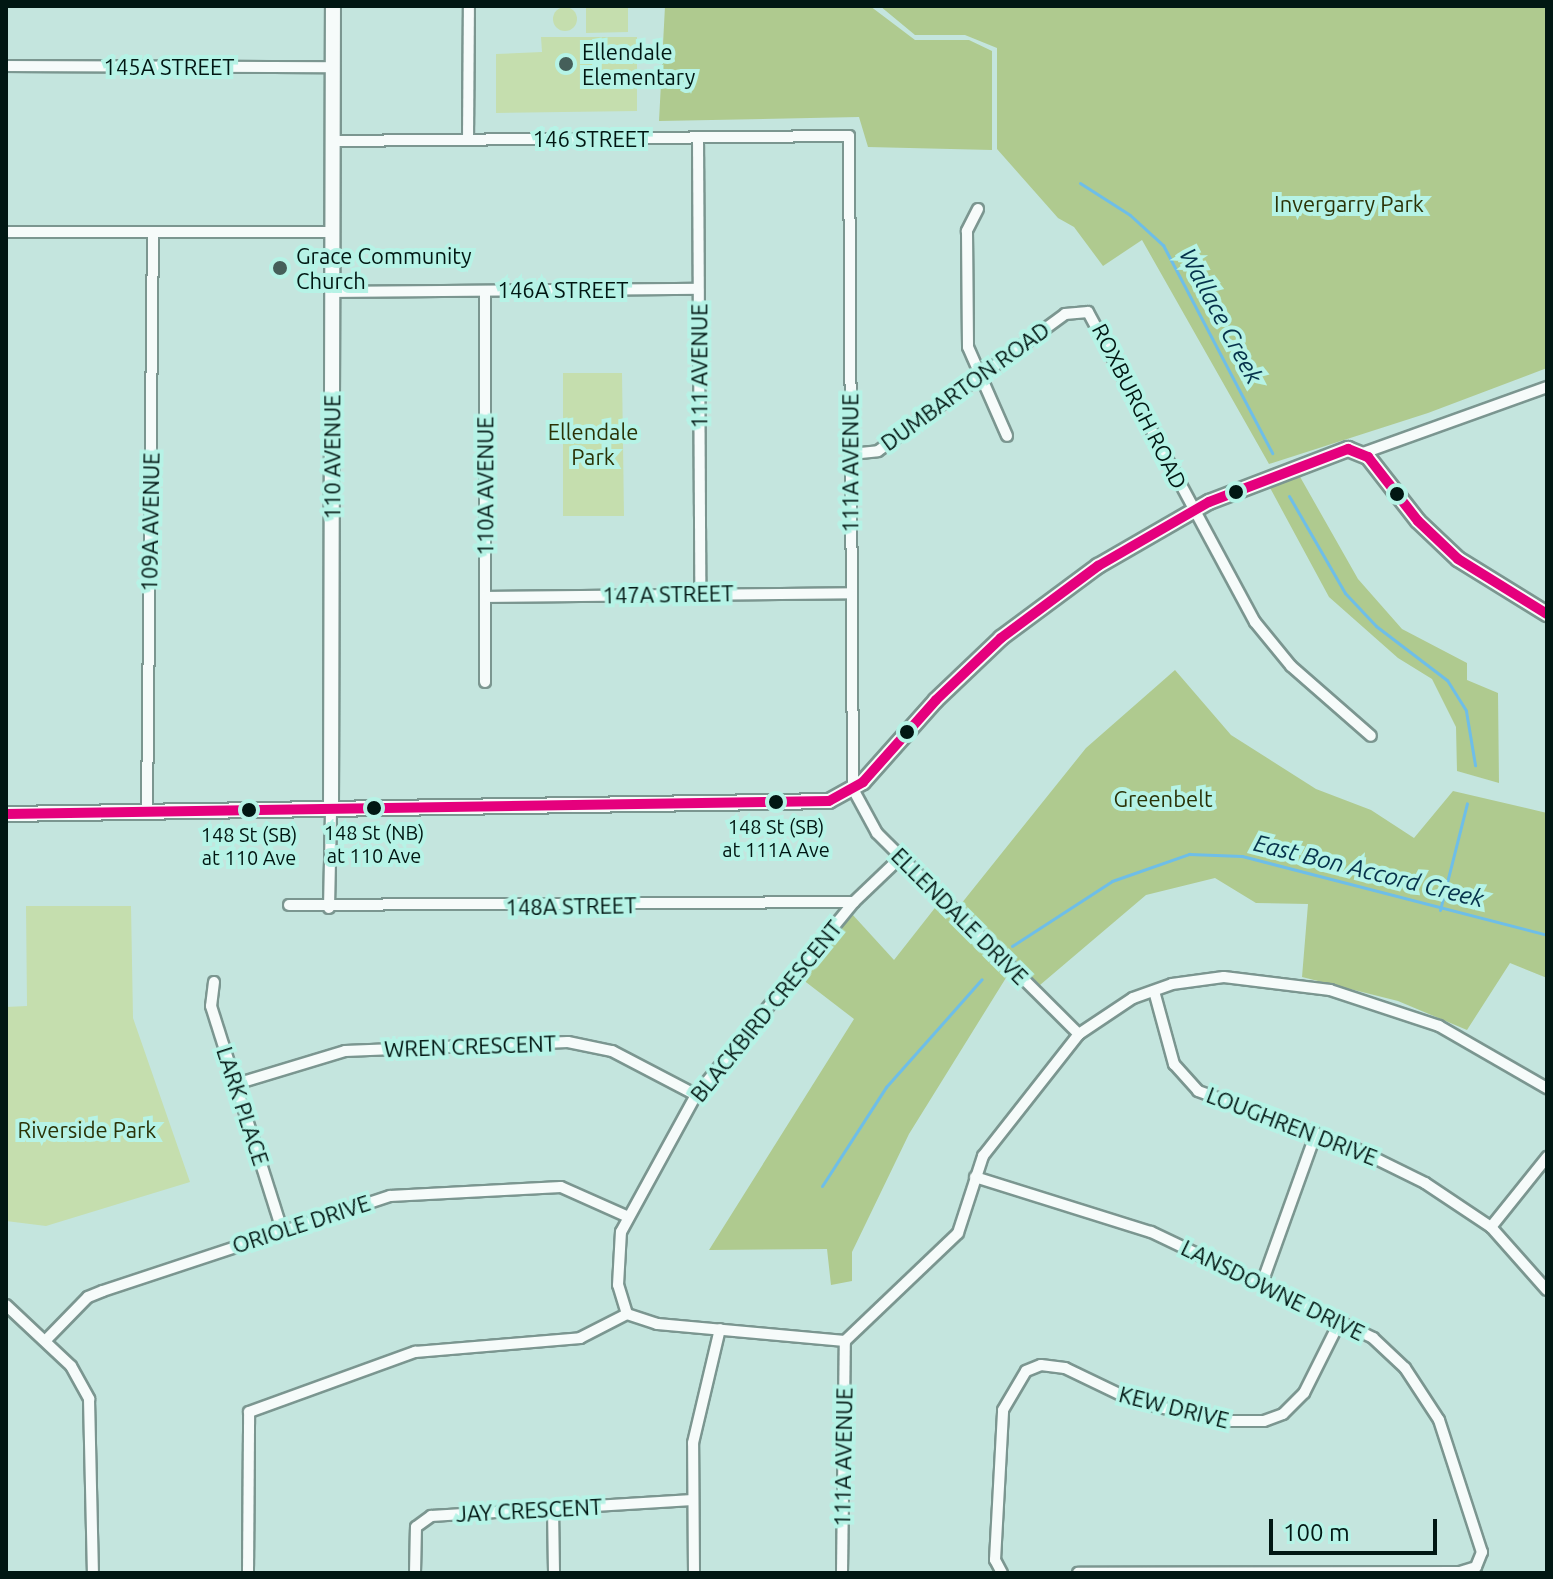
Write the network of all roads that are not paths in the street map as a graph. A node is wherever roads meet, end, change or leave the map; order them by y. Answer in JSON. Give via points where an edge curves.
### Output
{"nodes":[{"id":1,"x":333,"y":6,"type":"edge"},
{"id":2,"x":469,"y":6,"type":"edge"},
{"id":3,"x":6,"y":66,"type":"edge"},
{"id":4,"x":333,"y":67,"type":"junction"},
{"id":5,"x":849,"y":136,"type":"joint"},
{"id":6,"x":698,"y":138,"type":"junction"},
{"id":7,"x":468,"y":139,"type":"junction"},
{"id":8,"x":333,"y":141,"type":"junction"},
{"id":9,"x":978,"y":209,"type":"dead end"},
{"id":10,"x":6,"y":232,"type":"edge"},
{"id":11,"x":153,"y":232,"type":"junction"},
{"id":12,"x":333,"y":232,"type":"junction"},
{"id":13,"x":698,"y":289,"type":"junction"},
{"id":14,"x":485,"y":291,"type":"junction"},
{"id":15,"x":332,"y":292,"type":"junction"},
{"id":16,"x":1077,"y":310,"type":"joint"},
{"id":17,"x":979,"y":379,"type":"junction"},
{"id":18,"x":1547,"y":387,"type":"edge"},
{"id":19,"x":1007,"y":436,"type":"dead end"},
{"id":20,"x":1363,"y":453,"type":"junction"},
{"id":21,"x":851,"y":454,"type":"junction"},
{"id":22,"x":1194,"y":510,"type":"junction"},
{"id":23,"x":700,"y":593,"type":"junction"},
{"id":24,"x":850,"y":593,"type":"junction"},
{"id":25,"x":486,"y":597,"type":"junction"},
{"id":26,"x":1547,"y":614,"type":"edge"},
{"id":27,"x":485,"y":682,"type":"dead end"},
{"id":28,"x":1371,"y":736,"type":"dead end"},
{"id":29,"x":853,"y":789,"type":"junction"},
{"id":30,"x":331,"y":810,"type":"junction"},
{"id":31,"x":147,"y":812,"type":"junction"},
{"id":32,"x":6,"y":814,"type":"edge"},
{"id":33,"x":901,"y":857,"type":"junction"},
{"id":34,"x":854,"y":902,"type":"junction"},
{"id":35,"x":289,"y":905,"type":"dead end"},
{"id":36,"x":329,"y":908,"type":"junction"},
{"id":37,"x":214,"y":982,"type":"dead end"},
{"id":38,"x":1154,"y":991,"type":"junction"},
{"id":39,"x":1079,"y":1034,"type":"junction"},
{"id":40,"x":236,"y":1084,"type":"junction"},
{"id":41,"x":1547,"y":1088,"type":"edge"},
{"id":42,"x":696,"y":1095,"type":"junction"},
{"id":43,"x":1316,"y":1133,"type":"junction"},
{"id":44,"x":1547,"y":1157,"type":"edge"},
{"id":45,"x":975,"y":1177,"type":"junction"},
{"id":46,"x":626,"y":1216,"type":"junction"},
{"id":47,"x":1491,"y":1227,"type":"junction"},
{"id":48,"x":282,"y":1230,"type":"junction"},
{"id":49,"x":1262,"y":1283,"type":"junction"},
{"id":50,"x":1547,"y":1290,"type":"edge"},
{"id":51,"x":6,"y":1305,"type":"edge"},
{"id":52,"x":627,"y":1314,"type":"junction"},
{"id":53,"x":1340,"y":1321,"type":"junction"},
{"id":54,"x":720,"y":1329,"type":"junction"},
{"id":55,"x":46,"y":1340,"type":"junction"},
{"id":56,"x":845,"y":1341,"type":"junction"},
{"id":57,"x":693,"y":1500,"type":"junction"},
{"id":58,"x":553,"y":1508,"type":"junction"},
{"id":59,"x":93,"y":1573,"type":"edge"},
{"id":60,"x":248,"y":1573,"type":"edge"},
{"id":61,"x":415,"y":1573,"type":"edge"},
{"id":62,"x":554,"y":1573,"type":"edge"},
{"id":63,"x":694,"y":1573,"type":"edge"},
{"id":64,"x":842,"y":1573,"type":"edge"},
{"id":65,"x":1002,"y":1573,"type":"edge"},
{"id":66,"x":1078,"y":1573,"type":"edge"}],
"edges":[{"from":1,"to":4,"type":"street","name":"110 AVENUE"},
{"from":2,"to":7,"type":"street"},
{"from":3,"to":4,"type":"street","name":"145A STREET"},
{"from":4,"to":8,"type":"street","name":"110 AVENUE"},
{"from":5,"to":6,"type":"street","name":"146 STREET"},
{"from":5,"to":21,"type":"street","name":"111A AVENUE"},
{"from":6,"to":7,"type":"street","name":"146 STREET"},
{"from":6,"to":13,"type":"street","name":"111 AVENUE"},
{"from":7,"to":8,"type":"street","name":"146 STREET"},
{"from":8,"to":12,"type":"street","name":"110 AVENUE"},
{"from":9,"to":17,"type":"street","via":[[967,231],[968,341]]},
{"from":10,"to":11,"type":"street"},
{"from":11,"to":12,"type":"street"},
{"from":11,"to":31,"type":"street","name":"109A AVENUE"},
{"from":12,"to":15,"type":"street","name":"110 AVENUE"},
{"from":13,"to":14,"type":"street","name":"146A STREET"},
{"from":13,"to":23,"type":"street","name":"111 AVENUE"},
{"from":14,"to":15,"type":"street","name":"146A STREET"},
{"from":14,"to":25,"type":"street","name":"110A AVENUE"},
{"from":15,"to":30,"type":"street","name":"110 AVENUE"},
{"from":16,"to":17,"type":"street","name":"DUMBARTON ROAD"},
{"from":16,"to":22,"type":"street","name":"ROXBURGH ROAD","via":[[1092,314],[1098,323]]},
{"from":17,"to":19,"type":"street"},
{"from":17,"to":21,"type":"street","name":"DUMBARTON ROAD","via":[[878,451]]},
{"from":18,"to":20,"type":"street"},
{"from":20,"to":22,"type":"street","via":[[1339,451]]},
{"from":20,"to":26,"type":"street","via":[[1444,546],[1487,581]]},
{"from":21,"to":24,"type":"street","name":"111A AVENUE"},
{"from":22,"to":28,"type":"street","name":"ROXBURGH ROAD","via":[[1240,599],[1271,645]]},
{"from":22,"to":29,"type":"street","via":[[1098,566],[1001,638]]},
{"from":23,"to":24,"type":"street","name":"147A STREET"},
{"from":23,"to":25,"type":"street","name":"147A STREET"},
{"from":24,"to":29,"type":"street","name":"111A AVENUE"},
{"from":25,"to":27,"type":"street","name":"110A AVENUE"},
{"from":29,"to":30,"type":"street","via":[[829,801],[805,804]]},
{"from":29,"to":33,"type":"street","name":"ELLENDALE DRIVE","via":[[864,817]]},
{"from":30,"to":31,"type":"street"},
{"from":30,"to":36,"type":"street","name":"110 AVENUE"},
{"from":31,"to":32,"type":"street"},
{"from":33,"to":34,"type":"street","name":"BLACKBIRD CRESCENT"},
{"from":33,"to":39,"type":"street","name":"ELLENDALE DRIVE"},
{"from":34,"to":36,"type":"street","name":"148A STREET"},
{"from":34,"to":42,"type":"street","name":"BLACKBIRD CRESCENT"},
{"from":35,"to":36,"type":"street","name":"148A STREET"},
{"from":37,"to":40,"type":"street","name":"LARK PLACE","via":[[211,1006]]},
{"from":38,"to":39,"type":"street","via":[[1133,998]]},
{"from":38,"to":41,"type":"street","via":[[1224,977],[1330,990],[1439,1026]]},
{"from":38,"to":43,"type":"street","name":"LOUGHREN DRIVE","via":[[1174,1064],[1198,1091]]},
{"from":39,"to":45,"type":"street","via":[[983,1156]]},
{"from":40,"to":42,"type":"street","name":"WREN CRESCENT","via":[[345,1051],[568,1042],[612,1051]]},
{"from":40,"to":48,"type":"street","name":"LARK PLACE"},
{"from":42,"to":46,"type":"street","name":"BLACKBIRD CRESCENT"},
{"from":43,"to":47,"type":"street","name":"LOUGHREN DRIVE","via":[[1401,1170]]},
{"from":43,"to":49,"type":"street"},
{"from":44,"to":47,"type":"street"},
{"from":45,"to":49,"type":"street","name":"LANSDOWNE DRIVE","via":[[1151,1232]]},
{"from":45,"to":56,"type":"street","via":[[958,1233]]},
{"from":46,"to":48,"type":"street","name":"ORIOLE DRIVE","via":[[576,1191],[542,1186],[390,1196]]},
{"from":46,"to":52,"type":"street","name":"BLACKBIRD CRESCENT","via":[[617,1268]]},
{"from":47,"to":50,"type":"street","name":"LOUGHREN DRIVE"},
{"from":48,"to":55,"type":"street","name":"ORIOLE DRIVE","via":[[94,1294]]},
{"from":49,"to":53,"type":"street","name":"LANSDOWNE DRIVE"},
{"from":51,"to":55,"type":"street"},
{"from":52,"to":54,"type":"street","via":[[657,1324]]},
{"from":52,"to":60,"type":"street","via":[[580,1338],[415,1352],[249,1412]]},
{"from":53,"to":65,"type":"street","name":"KEW DRIVE","via":[[1304,1393],[1283,1414],[1264,1421],[1225,1421],[1136,1402],[1065,1368],[1041,1365],[1026,1371],[1003,1410],[995,1560]]},
{"from":53,"to":66,"type":"street","name":"LANSDOWNE DRIVE","via":[[1396,1357],[1432,1406],[1463,1482],[1481,1546],[1480,1563],[1460,1572]]},
{"from":54,"to":56,"type":"street"},
{"from":54,"to":57,"type":"street","via":[[694,1435]]},
{"from":55,"to":59,"type":"street","via":[[77,1374],[91,1408]]},
{"from":56,"to":64,"type":"street","name":"111A AVENUE"},
{"from":57,"to":58,"type":"street","name":"JAY CRESCENT"},
{"from":57,"to":63,"type":"street"},
{"from":58,"to":61,"type":"street","name":"JAY CRESCENT","via":[[421,1519],[416,1527]]},
{"from":58,"to":62,"type":"street"}]}
